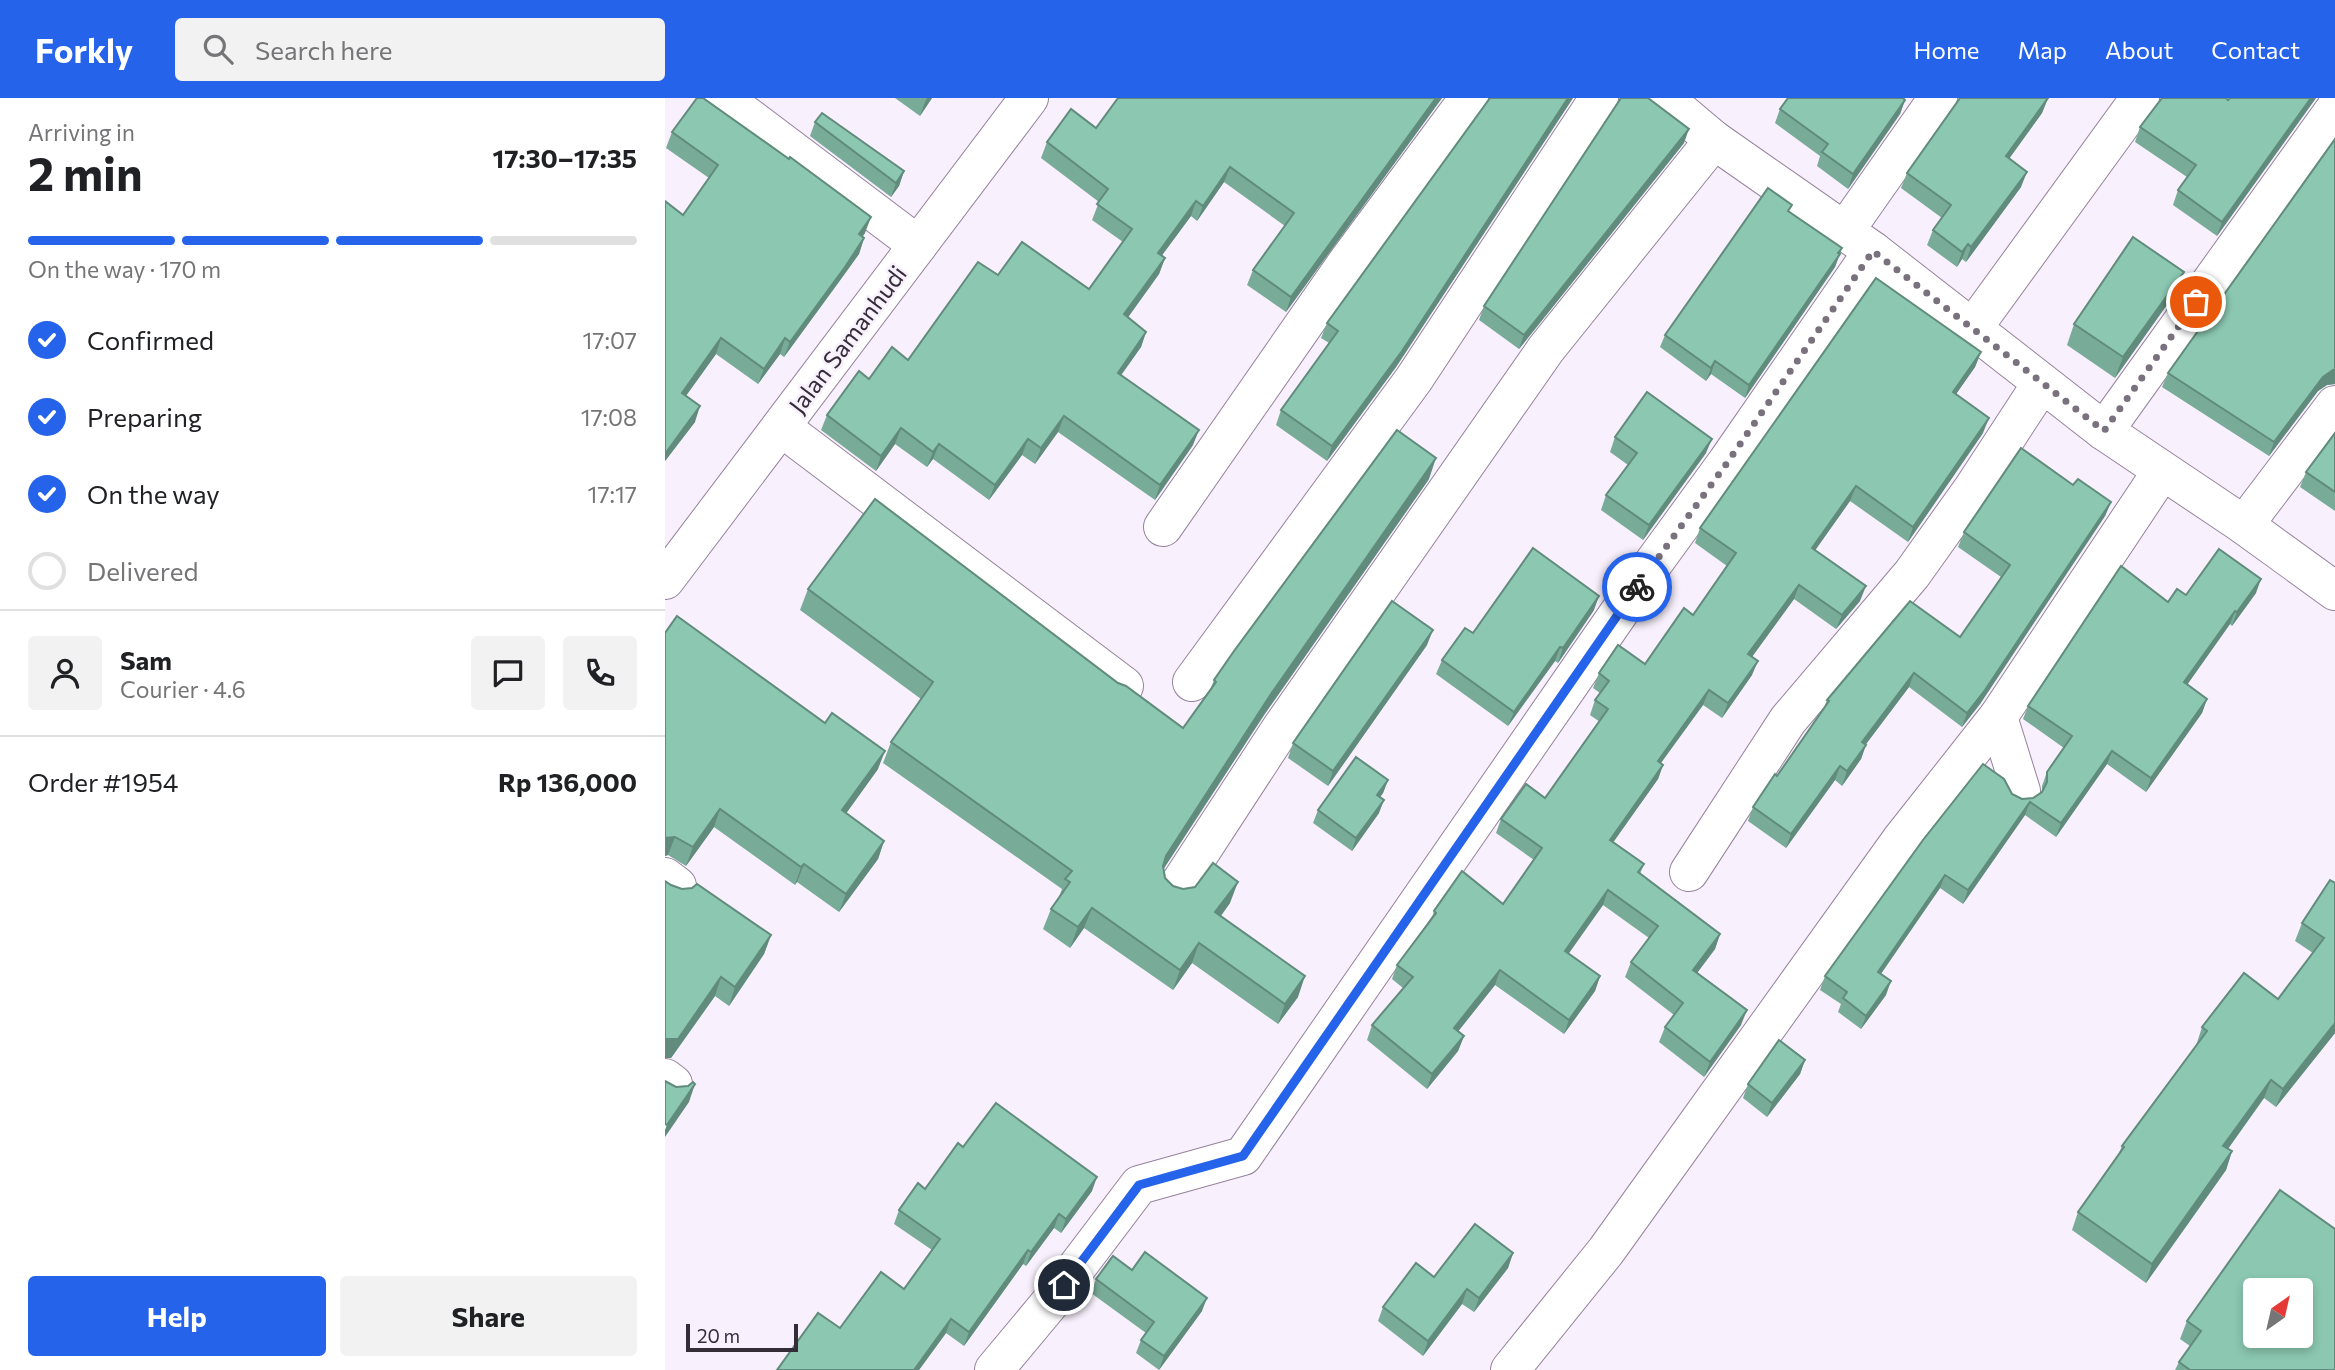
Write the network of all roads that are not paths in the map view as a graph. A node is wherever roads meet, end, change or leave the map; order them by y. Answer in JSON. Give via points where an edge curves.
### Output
{"nodes":[{"id":1,"x":723,"y":98,"type":"edge"},
{"id":2,"x":1029,"y":98,"type":"edge"},
{"id":3,"x":1469,"y":98,"type":"edge"},
{"id":4,"x":1598,"y":98,"type":"edge"},
{"id":5,"x":1664,"y":98,"type":"edge"},
{"id":6,"x":1938,"y":98,"type":"edge"},
{"id":7,"x":2140,"y":98,"type":"edge"},
{"id":8,"x":2335,"y":109,"type":"edge"},
{"id":9,"x":1714,"y":140,"type":"junction"},
{"id":10,"x":1859,"y":242,"type":"junction"},
{"id":11,"x":918,"y":245,"type":"junction"},
{"id":12,"x":1972,"y":329,"type":"junction"},
{"id":13,"x":2042,"y":383,"type":"junction"},
{"id":14,"x":2335,"y":405,"type":"edge"},
{"id":15,"x":781,"y":426,"type":"junction"},
{"id":16,"x":2104,"y":431,"type":"junction"},
{"id":17,"x":2162,"y":471,"type":"junction"},
{"id":18,"x":2244,"y":525,"type":"junction"},
{"id":19,"x":1163,"y":527,"type":"dead end"},
{"id":20,"x":665,"y":580,"type":"edge"},
{"id":21,"x":2335,"y":591,"type":"edge"},
{"id":22,"x":1192,"y":682,"type":"dead end"},
{"id":23,"x":1124,"y":686,"type":"edge"},
{"id":24,"x":1998,"y":718,"type":"junction"},
{"id":25,"x":2021,"y":791,"type":"dead end"},
{"id":26,"x":1689,"y":872,"type":"dead end"},
{"id":27,"x":1177,"y":888,"type":"edge"},
{"id":28,"x":994,"y":1370,"type":"edge"},
{"id":29,"x":1510,"y":1370,"type":"edge"}],
"edges":[{"from":1,"to":11,"type":"street"},
{"from":2,"to":11,"type":"street","name":"Jalan Samanhudi"},
{"from":3,"to":19,"type":"street","via":[[1348,261]]},
{"from":4,"to":22,"type":"street","via":[[1414,379]]},
{"from":5,"to":9,"type":"street"},
{"from":6,"to":10,"type":"street"},
{"from":7,"to":12,"type":"street"},
{"from":8,"to":16,"type":"street"},
{"from":9,"to":10,"type":"street"},
{"from":9,"to":27,"type":"street","via":[[1546,349],[1282,727]]},
{"from":10,"to":12,"type":"street"},
{"from":10,"to":28,"type":"street","via":[[1727,463],[1243,1156],[1139,1185]]},
{"from":11,"to":15,"type":"street","name":"Jalan Samanhudi"},
{"from":12,"to":13,"type":"street"},
{"from":13,"to":16,"type":"street"},
{"from":13,"to":26,"type":"street","via":[[1912,574],[1788,720]]},
{"from":14,"to":18,"type":"street"},
{"from":15,"to":20,"type":"street","name":"Jalan Samanhudi"},
{"from":15,"to":23,"type":"street"},
{"from":16,"to":17,"type":"street"},
{"from":17,"to":18,"type":"street"},
{"from":17,"to":24,"type":"street"},
{"from":18,"to":21,"type":"street"},
{"from":24,"to":25,"type":"street"},
{"from":24,"to":29,"type":"street","via":[[1901,839],[1606,1251]]}]}
